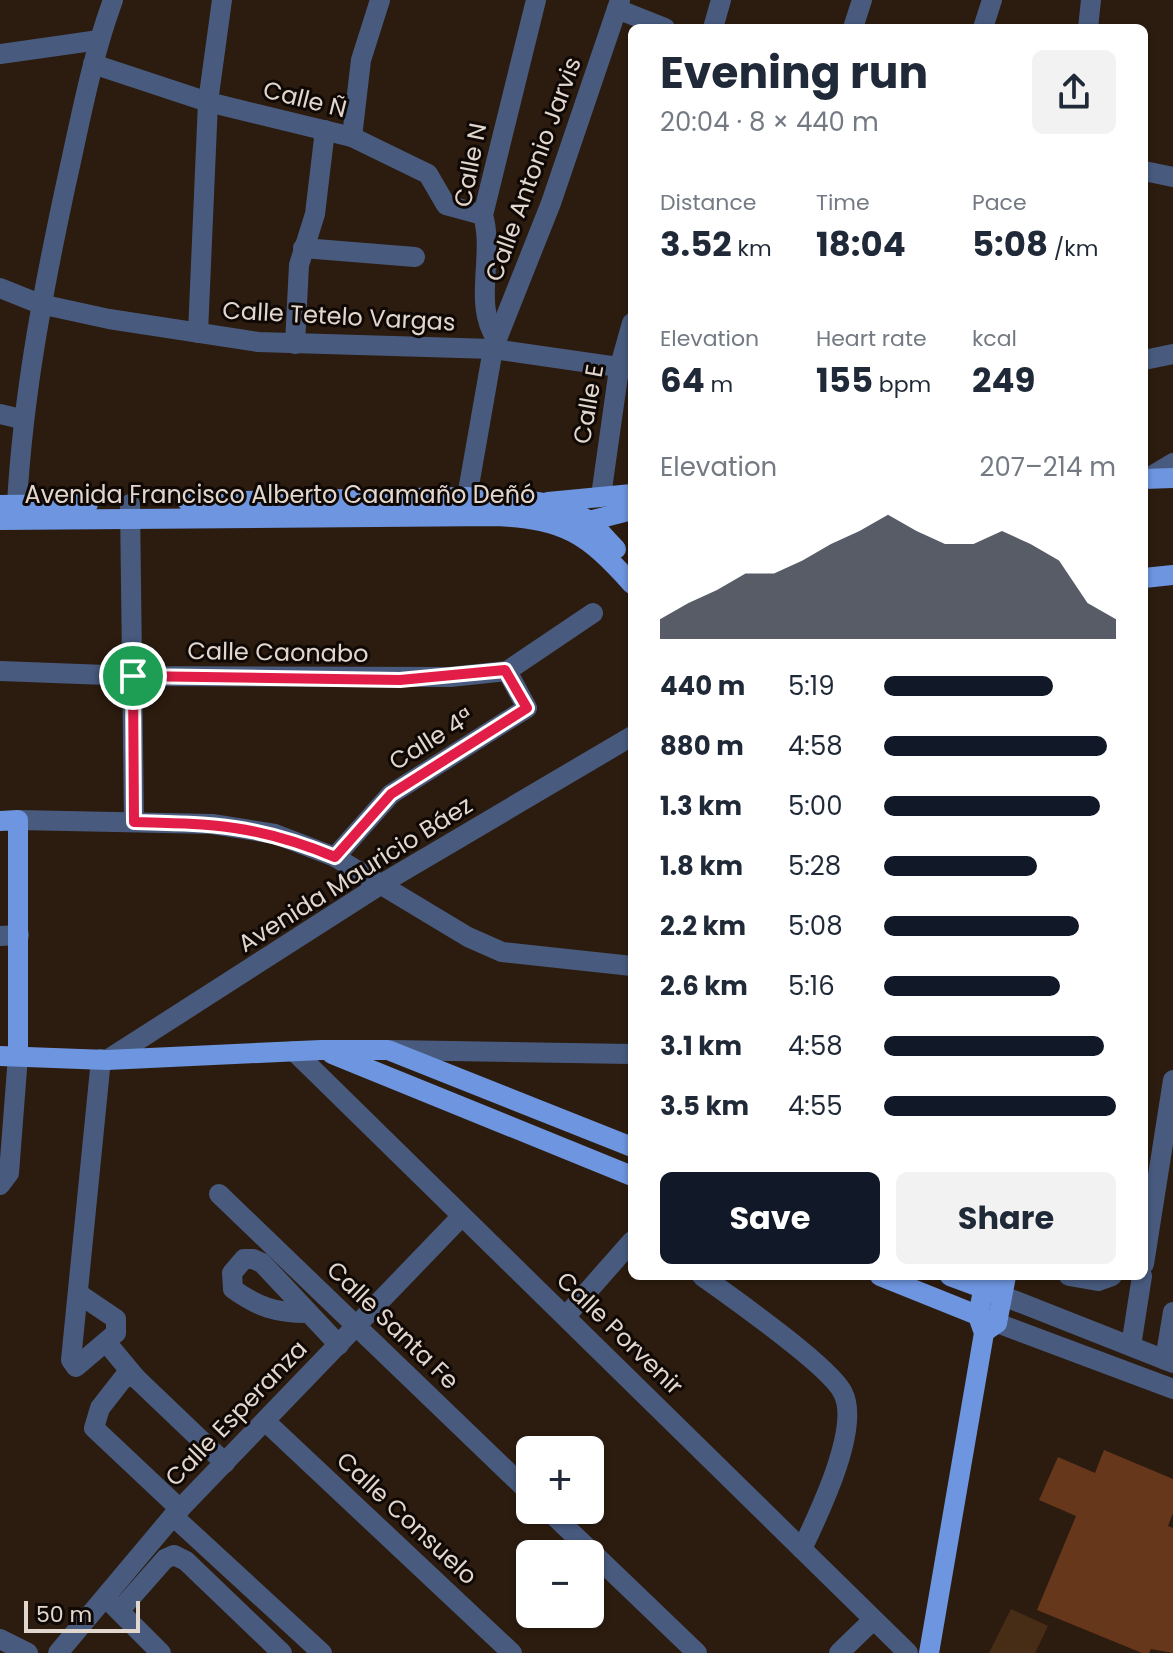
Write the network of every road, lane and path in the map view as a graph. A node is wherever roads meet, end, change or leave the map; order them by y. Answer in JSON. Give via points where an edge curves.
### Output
{"nodes":[{"id":1,"x":113,"y":0,"type":"edge"},
{"id":2,"x":222,"y":0,"type":"edge"},
{"id":3,"x":380,"y":0,"type":"edge"},
{"id":4,"x":536,"y":0,"type":"edge"},
{"id":5,"x":721,"y":0,"type":"edge"},
{"id":6,"x":862,"y":0,"type":"edge"},
{"id":7,"x":992,"y":0,"type":"edge"},
{"id":8,"x":1091,"y":0,"type":"edge"},
{"id":9,"x":618,"y":4,"type":"edge"},
{"id":10,"x":657,"y":24,"type":"edge"},
{"id":11,"x":714,"y":24,"type":"edge"},
{"id":12,"x":854,"y":24,"type":"edge"},
{"id":13,"x":984,"y":24,"type":"edge"},
{"id":14,"x":1088,"y":24,"type":"edge"},
{"id":15,"x":99,"y":40,"type":"junction"},
{"id":16,"x":0,"y":54,"type":"edge"},
{"id":17,"x":93,"y":64,"type":"junction"},
{"id":18,"x":208,"y":102,"type":"junction"},
{"id":19,"x":325,"y":130,"type":"junction"},
{"id":20,"x":352,"y":137,"type":"junction"},
{"id":21,"x":1148,"y":172,"type":"edge"},
{"id":22,"x":1173,"y":177,"type":"edge"},
{"id":23,"x":483,"y":215,"type":"junction"},
{"id":24,"x":303,"y":248,"type":"junction"},
{"id":25,"x":415,"y":257,"type":"dead end"},
{"id":26,"x":0,"y":288,"type":"edge"},
{"id":27,"x":40,"y":304,"type":"junction"},
{"id":28,"x":198,"y":333,"type":"junction"},
{"id":29,"x":295,"y":344,"type":"junction"},
{"id":30,"x":495,"y":344,"type":"junction"},
{"id":31,"x":1173,"y":354,"type":"edge"},
{"id":32,"x":1148,"y":359,"type":"edge"},
{"id":33,"x":626,"y":369,"type":"edge"},
{"id":34,"x":0,"y":414,"type":"edge"},
{"id":35,"x":21,"y":419,"type":"junction"},
{"id":36,"x":1173,"y":463,"type":"edge"},
{"id":37,"x":1148,"y":477,"type":"edge"},
{"id":38,"x":1148,"y":478,"type":"edge"},
{"id":39,"x":1173,"y":478,"type":"edge"},
{"id":40,"x":628,"y":494,"type":"edge"},
{"id":41,"x":601,"y":496,"type":"junction"},
{"id":42,"x":467,"y":497,"type":"junction"},
{"id":43,"x":8,"y":504,"type":"edge"},
{"id":44,"x":536,"y":504,"type":"junction"},
{"id":45,"x":131,"y":510,"type":"junction"},
{"id":46,"x":628,"y":511,"type":"edge"},
{"id":47,"x":0,"y":520,"type":"edge"},
{"id":48,"x":589,"y":521,"type":"junction"},
{"id":49,"x":628,"y":562,"type":"edge"},
{"id":50,"x":1173,"y":575,"type":"edge"},
{"id":51,"x":1148,"y":578,"type":"edge"},
{"id":52,"x":628,"y":580,"type":"edge"},
{"id":53,"x":593,"y":613,"type":"dead end"},
{"id":54,"x":0,"y":671,"type":"edge"},
{"id":55,"x":507,"y":671,"type":"junction"},
{"id":56,"x":133,"y":676,"type":"junction"},
{"id":57,"x":628,"y":738,"type":"edge"},
{"id":58,"x":9,"y":820,"type":"edge"},
{"id":59,"x":134,"y":822,"type":"junction"},
{"id":60,"x":335,"y":857,"type":"junction"},
{"id":61,"x":383,"y":883,"type":"junction"},
{"id":62,"x":10,"y":936,"type":"edge"},
{"id":63,"x":628,"y":966,"type":"edge"},
{"id":64,"x":321,"y":1050,"type":"junction"},
{"id":65,"x":388,"y":1050,"type":"junction"},
{"id":66,"x":294,"y":1051,"type":"junction"},
{"id":67,"x":628,"y":1054,"type":"edge"},
{"id":68,"x":9,"y":1056,"type":"edge"},
{"id":69,"x":104,"y":1059,"type":"junction"},
{"id":70,"x":1173,"y":1080,"type":"edge"},
{"id":71,"x":628,"y":1145,"type":"edge"},
{"id":72,"x":628,"y":1174,"type":"edge"},
{"id":73,"x":0,"y":1185,"type":"edge"},
{"id":74,"x":219,"y":1194,"type":"dead end"},
{"id":75,"x":461,"y":1217,"type":"junction"},
{"id":76,"x":1148,"y":1239,"type":"edge"},
{"id":77,"x":628,"y":1246,"type":"edge"},
{"id":78,"x":707,"y":1280,"type":"edge"},
{"id":79,"x":889,"y":1280,"type":"edge"},
{"id":80,"x":1141,"y":1280,"type":"edge"},
{"id":81,"x":980,"y":1282,"type":"edge"},
{"id":82,"x":79,"y":1294,"type":"junction"},
{"id":83,"x":1173,"y":1312,"type":"edge"},
{"id":84,"x":307,"y":1313,"type":"dead end"},
{"id":85,"x":566,"y":1316,"type":"junction"},
{"id":86,"x":986,"y":1324,"type":"junction"},
{"id":87,"x":356,"y":1327,"type":"junction"},
{"id":88,"x":106,"y":1342,"type":"junction"},
{"id":89,"x":339,"y":1345,"type":"junction"},
{"id":90,"x":1131,"y":1346,"type":"junction"},
{"id":91,"x":1169,"y":1362,"type":"edge"},
{"id":92,"x":136,"y":1378,"type":"junction"},
{"id":93,"x":1173,"y":1389,"type":"edge"},
{"id":94,"x":265,"y":1421,"type":"junction"},
{"id":95,"x":225,"y":1463,"type":"junction"},
{"id":96,"x":516,"y":1480,"type":"edge"},
{"id":97,"x":177,"y":1512,"type":"junction"},
{"id":98,"x":563,"y":1524,"type":"edge"},
{"id":99,"x":802,"y":1549,"type":"junction"},
{"id":100,"x":112,"y":1604,"type":"junction"},
{"id":101,"x":872,"y":1621,"type":"junction"},
{"id":102,"x":0,"y":1639,"type":"edge"},
{"id":103,"x":28,"y":1653,"type":"edge"},
{"id":104,"x":58,"y":1653,"type":"edge"},
{"id":105,"x":161,"y":1653,"type":"edge"},
{"id":106,"x":282,"y":1653,"type":"edge"},
{"id":107,"x":322,"y":1653,"type":"edge"},
{"id":108,"x":512,"y":1653,"type":"edge"},
{"id":109,"x":697,"y":1653,"type":"edge"},
{"id":110,"x":839,"y":1653,"type":"edge"},
{"id":111,"x":908,"y":1653,"type":"edge"},
{"id":112,"x":929,"y":1653,"type":"edge"}],
"edges":[{"from":1,"to":15,"type":"street"},
{"from":2,"to":18,"type":"street"},
{"from":3,"to":20,"type":"street","via":[[362,54]]},
{"from":4,"to":23,"type":"street","name":"Calle N"},
{"from":5,"to":11,"type":"street"},
{"from":6,"to":12,"type":"street"},
{"from":7,"to":13,"type":"street"},
{"from":8,"to":14,"type":"street"},
{"from":9,"to":10,"type":"street"},
{"from":9,"to":30,"type":"street","name":"Calle Antonio Jarvis","via":[[551,203]]},
{"from":15,"to":16,"type":"street"},
{"from":15,"to":17,"type":"street"},
{"from":17,"to":18,"type":"street","name":"Calle Ñ"},
{"from":17,"to":27,"type":"street"},
{"from":18,"to":19,"type":"street","name":"Calle Ñ"},
{"from":18,"to":28,"type":"street"},
{"from":19,"to":20,"type":"street","name":"Calle Ñ"},
{"from":19,"to":24,"type":"street","via":[[315,214]]},
{"from":20,"to":23,"type":"street","name":"Calle Ñ","via":[[428,174],[446,205]]},
{"from":21,"to":22,"type":"street"},
{"from":23,"to":30,"type":"street","name":"Calle N","via":[[489,239],[484,315]]},
{"from":24,"to":25,"type":"street"},
{"from":24,"to":29,"type":"street"},
{"from":26,"to":27,"type":"street","name":"Calle Tetelo Vargas"},
{"from":27,"to":28,"type":"street","name":"Calle Tetelo Vargas"},
{"from":27,"to":35,"type":"street"},
{"from":28,"to":29,"type":"street","name":"Calle Tetelo Vargas"},
{"from":29,"to":30,"type":"street","name":"Calle Tetelo Vargas"},
{"from":30,"to":33,"type":"street","name":"Calle Tetelo Vargas"},
{"from":30,"to":42,"type":"street","name":"Calle Antonio Jarvis"},
{"from":31,"to":32,"type":"street"},
{"from":33,"to":41,"type":"street","name":"Calle E"},
{"from":34,"to":35,"type":"street"},
{"from":35,"to":43,"type":"street"},
{"from":36,"to":37,"type":"street"},
{"from":38,"to":39,"type":"main road"},
{"from":40,"to":41,"type":"main road"},
{"from":41,"to":44,"type":"main road"},
{"from":42,"to":44,"type":"main road","name":"Avenida Francisco Alberto Caamaño Deñó"},
{"from":42,"to":45,"type":"main road","name":"Avenida Francisco Alberto Caamaño Deñó"},
{"from":43,"to":45,"type":"main road","name":"Avenida Francisco Alberto Caamaño Deñó"},
{"from":44,"to":48,"type":"main road","name":"Avenida Francisco Alberto Caamaño Deñó","via":[[565,509]]},
{"from":45,"to":47,"type":"main road","name":"Avenida Francisco Alberto Caamaño Deñó"},
{"from":45,"to":52,"type":"main road","name":"Avenida Francisco Alberto Caamaño Deñó","via":[[544,519],[597,546]]},
{"from":45,"to":56,"type":"street"},
{"from":46,"to":48,"type":"main road"},
{"from":48,"to":49,"type":"main road","name":"Avenida Francisco Alberto Caamaño Deñó"},
{"from":50,"to":51,"type":"main road"},
{"from":53,"to":55,"type":"street"},
{"from":54,"to":56,"type":"street","name":"Calle Caonabo"},
{"from":55,"to":56,"type":"street","name":"Calle Caonabo","via":[[400,680]]},
{"from":55,"to":60,"type":"street","name":"Calle 4ª","via":[[528,708],[391,794]]},
{"from":56,"to":59,"type":"street"},
{"from":57,"to":61,"type":"street","name":"Avenida Mauricio Báez"},
{"from":58,"to":59,"type":"street"},
{"from":58,"to":62,"type":"main road"},
{"from":59,"to":60,"type":"street","via":[[250,828],[286,836]]},
{"from":60,"to":61,"type":"street"},
{"from":61,"to":63,"type":"street","via":[[468,937],[502,952]]},
{"from":61,"to":69,"type":"street","name":"Avenida Mauricio Báez"},
{"from":62,"to":68,"type":"main road"},
{"from":64,"to":65,"type":"main road"},
{"from":64,"to":66,"type":"main road"},
{"from":64,"to":72,"type":"main road"},
{"from":65,"to":67,"type":"street"},
{"from":65,"to":71,"type":"main road"},
{"from":66,"to":69,"type":"main road"},
{"from":66,"to":75,"type":"street","name":"Calle Porvenir"},
{"from":68,"to":69,"type":"main road"},
{"from":68,"to":73,"type":"street","via":[[9,1173]]},
{"from":69,"to":82,"type":"street"},
{"from":70,"to":76,"type":"street"},
{"from":74,"to":87,"type":"street","name":"Calle Santa Fe"},
{"from":75,"to":85,"type":"street","name":"Calle Porvenir"},
{"from":75,"to":87,"type":"street","name":"Calle Esperanza"},
{"from":77,"to":85,"type":"street"},
{"from":78,"to":99,"type":"street","via":[[843,1391],[846,1432]]},
{"from":79,"to":86,"type":"main road"},
{"from":80,"to":90,"type":"street"},
{"from":81,"to":86,"type":"main road"},
{"from":81,"to":90,"type":"street"},
{"from":82,"to":88,"type":"street","via":[[116,1319],[116,1333]]},
{"from":82,"to":88,"type":"street","via":[[73,1365],[79,1366]]},
{"from":83,"to":91,"type":"street"},
{"from":84,"to":89,"type":"street"},
{"from":85,"to":99,"type":"street","name":"Calle Porvenir"},
{"from":86,"to":93,"type":"street"},
{"from":86,"to":112,"type":"main road"},
{"from":87,"to":89,"type":"street","name":"Calle Esperanza"},
{"from":87,"to":96,"type":"street","name":"Calle Santa Fe"},
{"from":88,"to":92,"type":"street"},
{"from":89,"to":94,"type":"street","name":"Calle Esperanza"},
{"from":90,"to":91,"type":"street"},
{"from":92,"to":95,"type":"street"},
{"from":92,"to":97,"type":"street","via":[[125,1376],[100,1408],[94,1428]]},
{"from":94,"to":95,"type":"street","name":"Calle Esperanza"},
{"from":94,"to":108,"type":"street","name":"Calle Consuelo"},
{"from":95,"to":97,"type":"street","name":"Calle Esperanza"},
{"from":97,"to":100,"type":"street","name":"Calle Esperanza"},
{"from":97,"to":107,"type":"street"},
{"from":98,"to":109,"type":"street"},
{"from":99,"to":101,"type":"street","name":"Calle Porvenir"},
{"from":100,"to":104,"type":"street","name":"Calle Esperanza"},
{"from":100,"to":105,"type":"street"},
{"from":100,"to":106,"type":"street","via":[[174,1555]]},
{"from":101,"to":110,"type":"street"},
{"from":101,"to":111,"type":"street","name":"Calle Porvenir"},
{"from":102,"to":103,"type":"street"}]}
